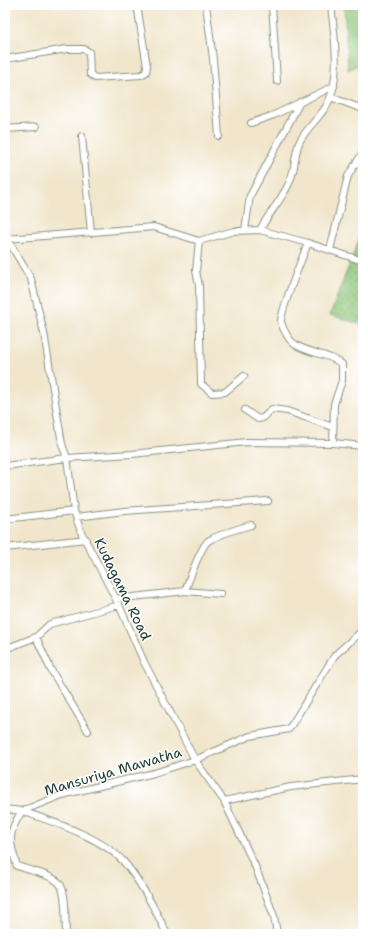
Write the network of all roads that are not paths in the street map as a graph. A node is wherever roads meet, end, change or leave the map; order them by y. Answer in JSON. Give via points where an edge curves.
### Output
{"nodes":[{"id":1,"x":137,"y":5,"type":"edge"},
{"id":2,"x":206,"y":5,"type":"edge"},
{"id":3,"x":272,"y":5,"type":"edge"},
{"id":4,"x":331,"y":5,"type":"edge"},
{"id":5,"x":5,"y":59,"type":"edge"},
{"id":6,"x":277,"y":81,"type":"dead end"},
{"id":7,"x":334,"y":86,"type":"junction"},
{"id":8,"x":330,"y":97,"type":"junction"},
{"id":9,"x":300,"y":102,"type":"junction"},
{"id":10,"x":363,"y":109,"type":"edge"},
{"id":11,"x":251,"y":123,"type":"dead end"},
{"id":12,"x":36,"y":127,"type":"dead end"},
{"id":13,"x":5,"y":129,"type":"edge"},
{"id":14,"x":82,"y":136,"type":"dead end"},
{"id":15,"x":219,"y":136,"type":"dead end"},
{"id":16,"x":363,"y":152,"type":"edge"},
{"id":17,"x":245,"y":230,"type":"junction"},
{"id":18,"x":260,"y":230,"type":"junction"},
{"id":19,"x":91,"y":233,"type":"junction"},
{"id":20,"x":6,"y":237,"type":"edge"},
{"id":21,"x":199,"y":240,"type":"junction"},
{"id":22,"x":308,"y":243,"type":"junction"},
{"id":23,"x":330,"y":250,"type":"junction"},
{"id":24,"x":363,"y":261,"type":"edge"},
{"id":25,"x":244,"y":376,"type":"dead end"},
{"id":26,"x":245,"y":410,"type":"dead end"},
{"id":27,"x":333,"y":427,"type":"junction"},
{"id":28,"x":333,"y":443,"type":"junction"},
{"id":29,"x":363,"y":446,"type":"edge"},
{"id":30,"x":66,"y":458,"type":"junction"},
{"id":31,"x":5,"y":466,"type":"edge"},
{"id":32,"x":268,"y":501,"type":"dead end"},
{"id":33,"x":75,"y":514,"type":"junction"},
{"id":34,"x":5,"y":519,"type":"edge"},
{"id":35,"x":252,"y":525,"type":"dead end"},
{"id":36,"x":86,"y":539,"type":"junction"},
{"id":37,"x":5,"y":548,"type":"edge"},
{"id":38,"x":185,"y":591,"type":"junction"},
{"id":39,"x":221,"y":594,"type":"dead end"},
{"id":40,"x":118,"y":602,"type":"junction"},
{"id":41,"x":363,"y":630,"type":"edge"},
{"id":42,"x":36,"y":637,"type":"junction"},
{"id":43,"x":5,"y":649,"type":"edge"},
{"id":44,"x":88,"y":732,"type":"dead end"},
{"id":45,"x":195,"y":760,"type":"junction"},
{"id":46,"x":363,"y":780,"type":"edge"},
{"id":47,"x":224,"y":801,"type":"junction"},
{"id":48,"x":5,"y":809,"type":"edge"},
{"id":49,"x":22,"y":811,"type":"junction"},
{"id":50,"x":66,"y":934,"type":"edge"},
{"id":51,"x":167,"y":934,"type":"edge"},
{"id":52,"x":277,"y":934,"type":"edge"}],
"edges":[{"from":1,"to":5,"type":"street","via":[[147,66],[146,72],[141,75],[95,78],[90,74],[89,52],[84,49],[67,49]]},
{"from":2,"to":15,"type":"street"},
{"from":3,"to":6,"type":"street"},
{"from":4,"to":7,"type":"street","via":[[336,60]]},
{"from":7,"to":8,"type":"street"},
{"from":7,"to":9,"type":"street"},
{"from":8,"to":10,"type":"street"},
{"from":8,"to":18,"type":"street","via":[[328,105],[301,139],[292,178]]},
{"from":9,"to":11,"type":"street"},
{"from":9,"to":17,"type":"street","via":[[250,196]]},
{"from":12,"to":13,"type":"street"},
{"from":14,"to":19,"type":"street"},
{"from":16,"to":23,"type":"street","via":[[348,176]]},
{"from":17,"to":18,"type":"street"},
{"from":17,"to":21,"type":"street"},
{"from":18,"to":22,"type":"street"},
{"from":19,"to":20,"type":"street"},
{"from":19,"to":21,"type":"street","via":[[154,227]]},
{"from":20,"to":30,"type":"street","name":"Kudagama Road","via":[[31,279],[44,333]]},
{"from":21,"to":25,"type":"street","via":[[196,271],[199,286],[201,384],[212,393],[225,392]]},
{"from":22,"to":23,"type":"street"},
{"from":22,"to":27,"type":"street","via":[[294,277],[281,321],[285,332],[295,345],[317,355],[334,358],[342,364],[342,381],[334,404]]},
{"from":23,"to":24,"type":"street"},
{"from":26,"to":27,"type":"street","via":[[258,419],[263,418],[272,409],[287,411]]},
{"from":27,"to":28,"type":"street"},
{"from":28,"to":29,"type":"street"},
{"from":28,"to":30,"type":"street","via":[[247,442]]},
{"from":30,"to":31,"type":"street"},
{"from":30,"to":33,"type":"street","name":"Kudagama Road"},
{"from":32,"to":33,"type":"street"},
{"from":33,"to":34,"type":"street"},
{"from":33,"to":36,"type":"street","name":"Kudagama Road"},
{"from":35,"to":38,"type":"street","via":[[227,532],[207,542]]},
{"from":36,"to":37,"type":"street"},
{"from":36,"to":40,"type":"street","name":"Kudagama Road"},
{"from":38,"to":39,"type":"street"},
{"from":38,"to":40,"type":"street"},
{"from":40,"to":42,"type":"street","via":[[50,624]]},
{"from":40,"to":45,"type":"street","name":"Kudagama Road","via":[[144,662]]},
{"from":41,"to":45,"type":"street","name":"Mansuriya Mawatha","via":[[335,655],[289,729],[250,736]]},
{"from":42,"to":43,"type":"street"},
{"from":42,"to":44,"type":"street","via":[[51,670]]},
{"from":45,"to":47,"type":"street","name":"Kudagama Road"},
{"from":45,"to":49,"type":"street","name":"Mansuriya Mawatha","via":[[154,773],[62,795]]},
{"from":46,"to":47,"type":"street","via":[[291,786]]},
{"from":47,"to":52,"type":"street","name":"Kudagama Road","via":[[255,866],[274,916]]},
{"from":48,"to":49,"type":"street"},
{"from":49,"to":50,"type":"street","via":[[11,832],[10,843],[17,866],[54,879],[61,885]]},
{"from":49,"to":51,"type":"street","name":"Mansuriya Mawatha","via":[[69,828],[110,849],[124,861],[152,904]]}]}
